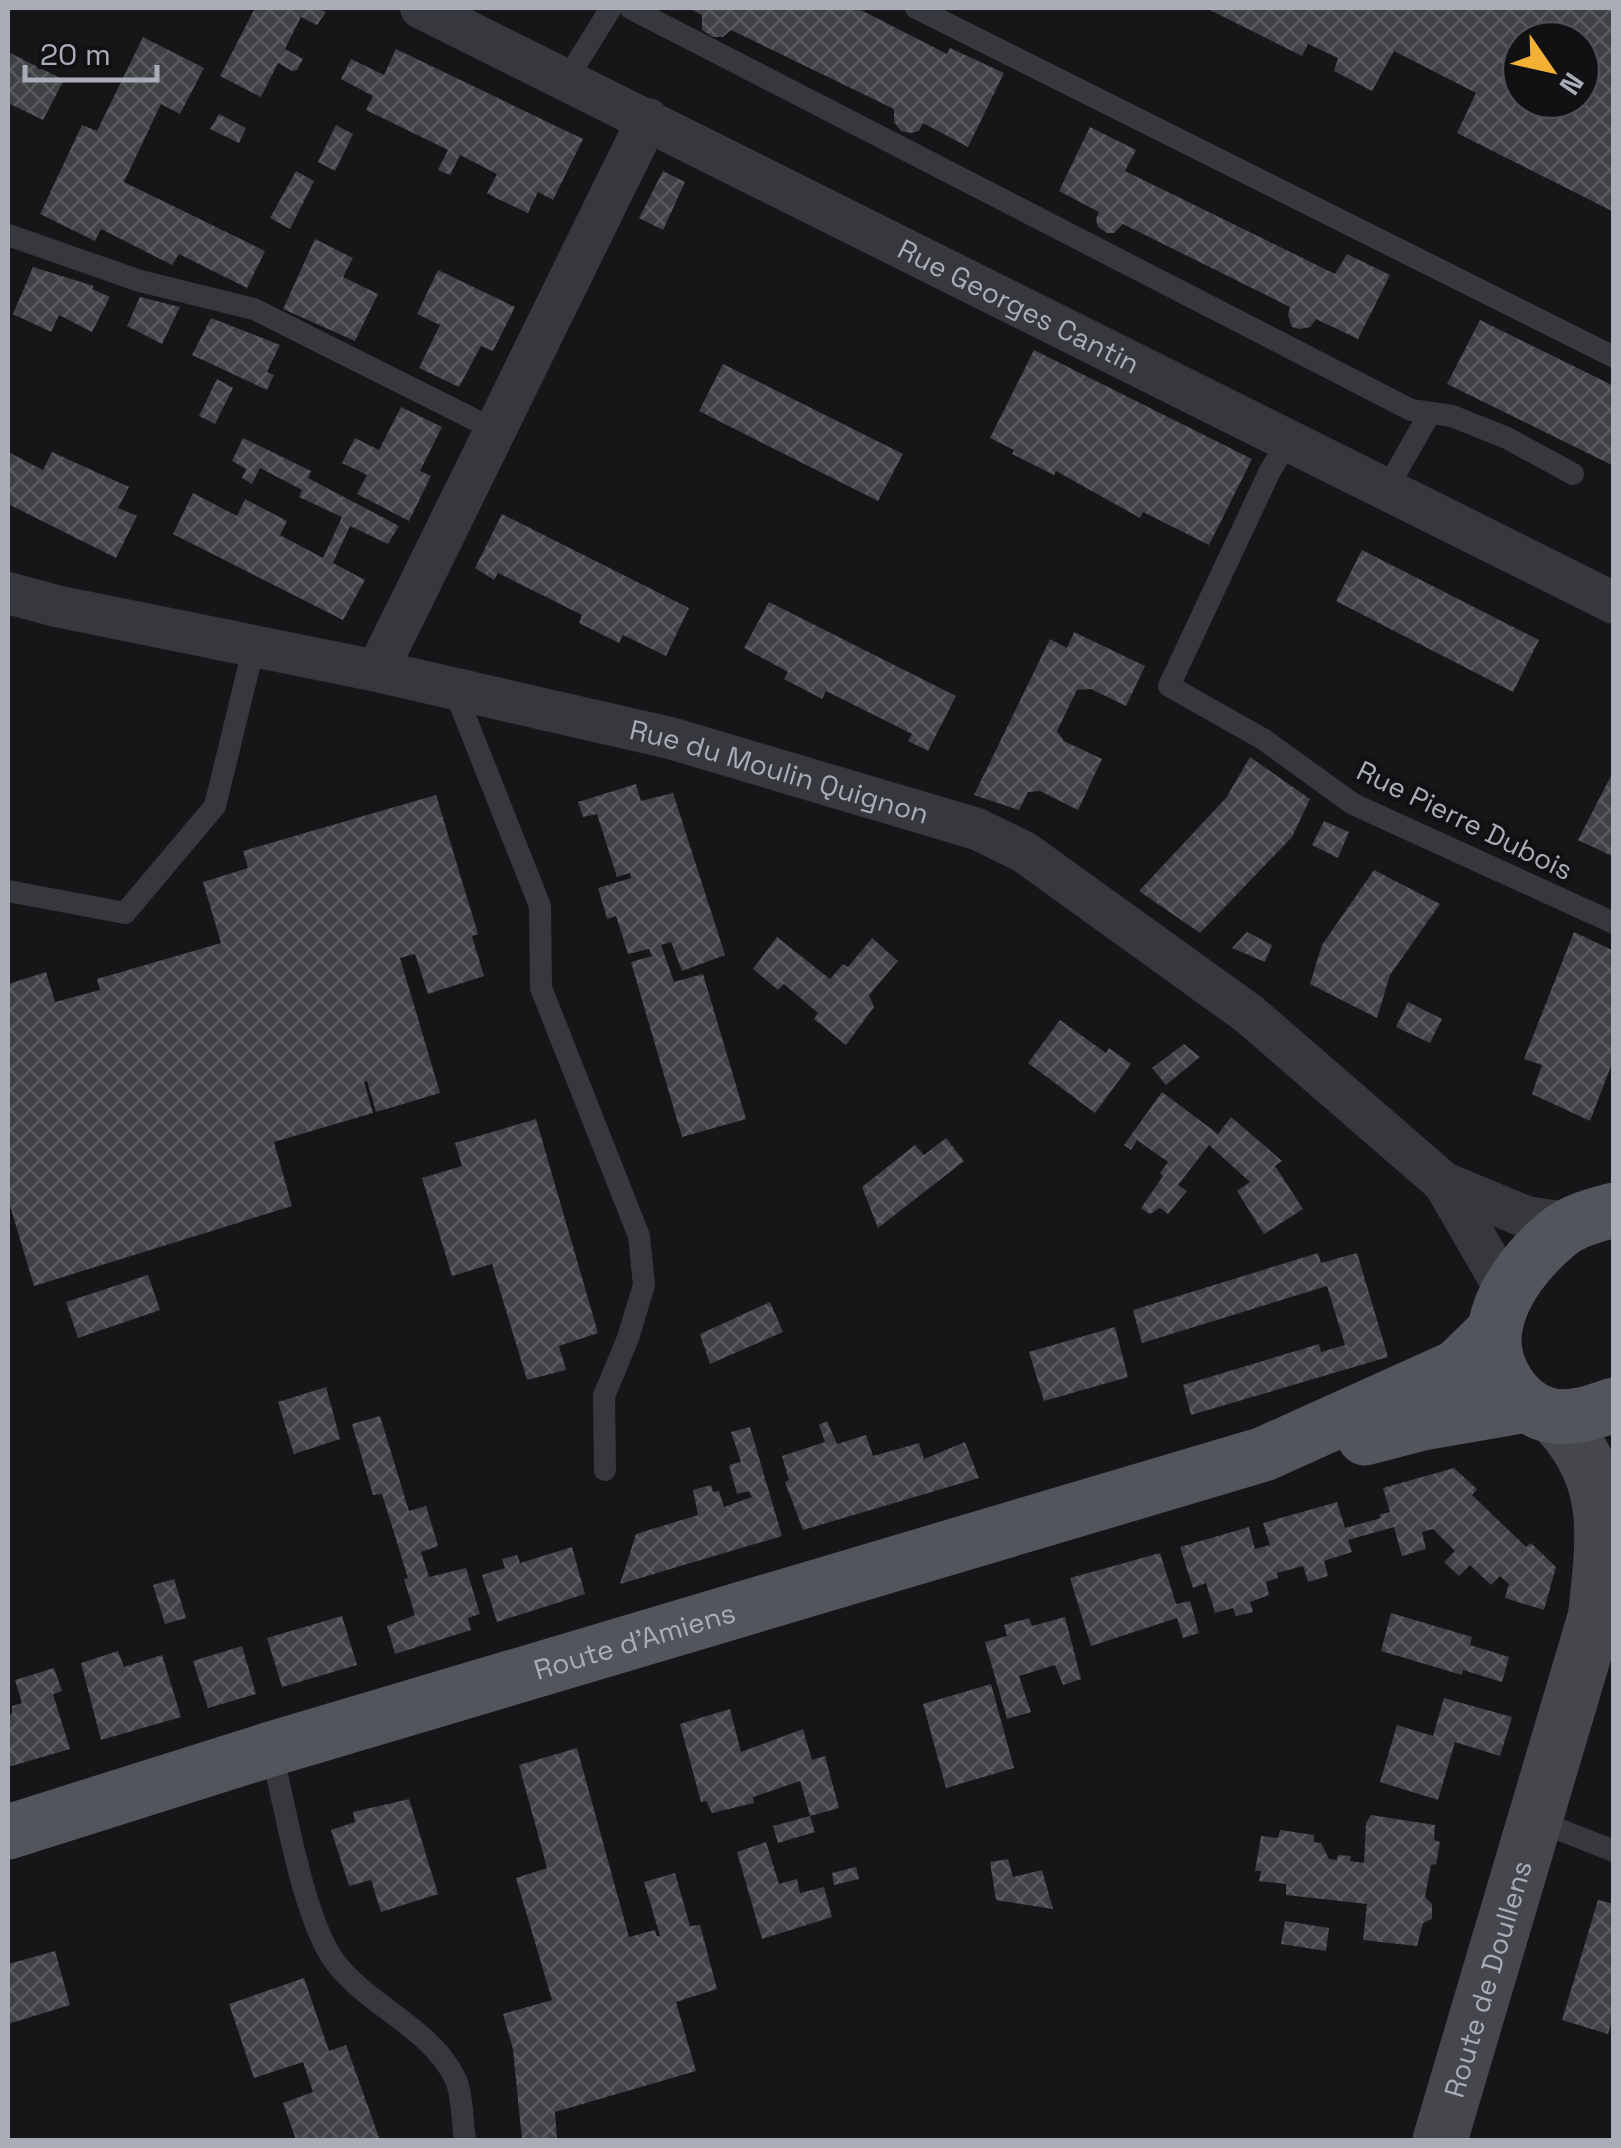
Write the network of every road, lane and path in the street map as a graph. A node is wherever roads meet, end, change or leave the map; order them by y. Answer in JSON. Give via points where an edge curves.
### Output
{"nodes":[{"id":1,"x":421,"y":8,"type":"edge"},
{"id":2,"x":611,"y":8,"type":"edge"},
{"id":3,"x":630,"y":8,"type":"edge"},
{"id":4,"x":916,"y":8,"type":"edge"},
{"id":5,"x":567,"y":79,"type":"junction"},
{"id":6,"x":648,"y":120,"type":"junction"},
{"id":7,"x":8,"y":235,"type":"edge"},
{"id":8,"x":1614,"y":357,"type":"edge"},
{"id":9,"x":1430,"y":413,"type":"junction"},
{"id":10,"x":495,"y":430,"type":"junction"},
{"id":11,"x":1288,"y":442,"type":"junction"},
{"id":12,"x":1573,"y":474,"type":"dead end"},
{"id":13,"x":1386,"y":490,"type":"junction"},
{"id":14,"x":8,"y":592,"type":"edge"},
{"id":15,"x":1614,"y":603,"type":"edge"},
{"id":16,"x":254,"y":646,"type":"junction"},
{"id":17,"x":376,"y":671,"type":"junction"},
{"id":18,"x":454,"y":689,"type":"junction"},
{"id":19,"x":8,"y":892,"type":"edge"},
{"id":20,"x":1614,"y":923,"type":"edge"},
{"id":21,"x":1444,"y":1183,"type":"junction"},
{"id":22,"x":1600,"y":1210,"type":"edge"},
{"id":23,"x":1501,"y":1312,"type":"junction"},
{"id":24,"x":1614,"y":1405,"type":"edge"},
{"id":25,"x":1540,"y":1410,"type":"junction"},
{"id":26,"x":1264,"y":1454,"type":"junction"},
{"id":27,"x":605,"y":1470,"type":"dead end"},
{"id":28,"x":1604,"y":1593,"type":"edge"},
{"id":29,"x":271,"y":1749,"type":"junction"},
{"id":30,"x":1535,"y":1820,"type":"junction"},
{"id":31,"x":8,"y":1832,"type":"edge"},
{"id":32,"x":1614,"y":1851,"type":"edge"},
{"id":33,"x":465,"y":2140,"type":"edge"},
{"id":34,"x":1440,"y":2140,"type":"edge"}],
"edges":[{"from":1,"to":5,"type":"street","name":"Rue Georges Cantin"},
{"from":2,"to":5,"type":"lane"},
{"from":3,"to":9,"type":"lane","via":[[1412,410]]},
{"from":4,"to":8,"type":"lane"},
{"from":5,"to":6,"type":"street","name":"Rue Georges Cantin"},
{"from":6,"to":10,"type":"street"},
{"from":6,"to":11,"type":"street","name":"Rue Georges Cantin"},
{"from":7,"to":10,"type":"lane","via":[[140,282],[254,310]]},
{"from":9,"to":12,"type":"lane","via":[[1507,438]]},
{"from":9,"to":13,"type":"lane"},
{"from":10,"to":17,"type":"street"},
{"from":11,"to":13,"type":"street","name":"Rue Georges Cantin"},
{"from":11,"to":20,"type":"lane","name":"Rue Pierre Dubois","via":[[1169,686],[1263,739],[1353,804]]},
{"from":13,"to":15,"type":"street","name":"Rue Georges Cantin"},
{"from":14,"to":16,"type":"street","name":"Rue du Moulin Quignon"},
{"from":16,"to":17,"type":"street","name":"Rue du Moulin Quignon"},
{"from":16,"to":19,"type":"lane","via":[[216,806],[126,913]]},
{"from":17,"to":18,"type":"street","name":"Rue du Moulin Quignon"},
{"from":18,"to":21,"type":"street","name":"Rue du Moulin Quignon","via":[[670,738],[977,830],[1024,852],[1249,1014]]},
{"from":18,"to":27,"type":"lane","via":[[540,906],[541,988],[639,1236],[644,1286],[604,1396]]},
{"from":21,"to":22,"type":"street","name":"Rue du Moulin Quignon","via":[[1526,1217]]},
{"from":21,"to":23,"type":"street","name":"Rue du Moulin Quignon"},
{"from":22,"to":23,"type":"main road","name":"Route d'Amiens","via":[[1559,1232],[1524,1266]]},
{"from":23,"to":25,"type":"main road","via":[[1498,1366],[1510,1388]]},
{"from":23,"to":26,"type":"main road","name":"Route d'Amiens","via":[[1457,1367]]},
{"from":24,"to":25,"type":"main road","name":"Route d'Amiens","via":[[1574,1416]]},
{"from":25,"to":26,"type":"main road","name":"Route d'Amiens","via":[[1423,1423]]},
{"from":25,"to":28,"type":"street","name":"Route de Doullens","via":[[1568,1431],[1594,1479],[1602,1508]]},
{"from":26,"to":29,"type":"main road","name":"Route d'Amiens"},
{"from":28,"to":30,"type":"street","name":"Route de Doullens"},
{"from":29,"to":31,"type":"main road","name":"Route d'Amiens"},
{"from":29,"to":33,"type":"lane","via":[[310,1910],[333,1960],[438,2051],[457,2082]]},
{"from":30,"to":32,"type":"lane"},
{"from":30,"to":34,"type":"street","name":"Route de Doullens"}]}
